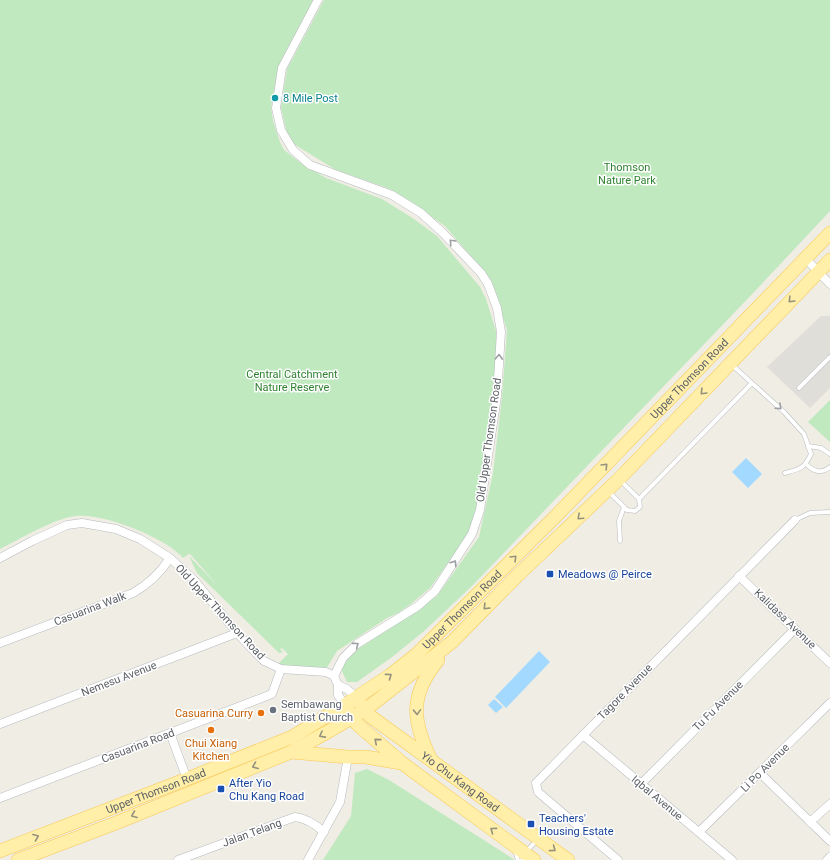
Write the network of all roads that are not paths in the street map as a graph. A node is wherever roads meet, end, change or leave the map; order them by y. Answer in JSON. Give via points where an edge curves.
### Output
{"nodes":[{"id":1,"x":318,"y":0,"type":"edge"},
{"id":2,"x":830,"y":233,"type":"edge"},
{"id":3,"x":805,"y":258,"type":"junction"},
{"id":4,"x":830,"y":260,"type":"edge"},
{"id":5,"x":818,"y":272,"type":"junction"},
{"id":6,"x":830,"y":284,"type":"edge"},
{"id":7,"x":830,"y":357,"type":"edge"},
{"id":8,"x":730,"y":363,"type":"junction"},
{"id":9,"x":752,"y":383,"type":"junction"},
{"id":10,"x":799,"y":388,"type":"dead end"},
{"id":11,"x":808,"y":446,"type":"junction"},
{"id":12,"x":830,"y":454,"type":"edge"},
{"id":13,"x":806,"y":464,"type":"junction"},
{"id":14,"x":830,"y":467,"type":"edge"},
{"id":15,"x":785,"y":473,"type":"dead end"},
{"id":16,"x":619,"y":479,"type":"junction"},
{"id":17,"x":608,"y":490,"type":"junction"},
{"id":18,"x":639,"y":499,"type":"junction"},
{"id":19,"x":625,"y":508,"type":"junction"},
{"id":20,"x":830,"y":512,"type":"edge"},
{"id":21,"x":795,"y":520,"type":"joint"},
{"id":22,"x":620,"y":541,"type":"dead end"},
{"id":23,"x":0,"y":558,"type":"edge"},
{"id":24,"x":170,"y":558,"type":"junction"},
{"id":25,"x":740,"y":576,"type":"junction"},
{"id":26,"x":795,"y":629,"type":"junction"},
{"id":27,"x":238,"y":633,"type":"junction"},
{"id":28,"x":452,"y":642,"type":"junction"},
{"id":29,"x":0,"y":643,"type":"edge"},
{"id":30,"x":830,"y":663,"type":"edge"},
{"id":31,"x":281,"y":669,"type":"junction"},
{"id":32,"x":334,"y":676,"type":"junction"},
{"id":33,"x":338,"y":685,"type":"junction"},
{"id":34,"x":357,"y":698,"type":"junction"},
{"id":35,"x":830,"y":703,"type":"edge"},
{"id":36,"x":345,"y":706,"type":"junction"},
{"id":37,"x":365,"y":710,"type":"junction"},
{"id":38,"x":353,"y":718,"type":"junction"},
{"id":39,"x":0,"y":724,"type":"edge"},
{"id":40,"x":170,"y":733,"type":"junction"},
{"id":41,"x":583,"y":735,"type":"junction"},
{"id":42,"x":291,"y":752,"type":"junction"},
{"id":43,"x":348,"y":757,"type":"junction"},
{"id":44,"x":432,"y":762,"type":"junction"},
{"id":45,"x":402,"y":763,"type":"junction"},
{"id":46,"x":760,"y":773,"type":"junction"},
{"id":47,"x":187,"y":779,"type":"junction"},
{"id":48,"x":641,"y":784,"type":"junction"},
{"id":49,"x":0,"y":798,"type":"edge"},
{"id":50,"x":830,"y":804,"type":"edge"},
{"id":51,"x":110,"y":808,"type":"junction"},
{"id":52,"x":498,"y":810,"type":"junction"},
{"id":53,"x":116,"y":822,"type":"junction"},
{"id":54,"x":810,"y":822,"type":"junction"},
{"id":55,"x":324,"y":832,"type":"junction"},
{"id":56,"x":699,"y":832,"type":"junction"},
{"id":57,"x":538,"y":838,"type":"junction"},
{"id":58,"x":830,"y":841,"type":"edge"},
{"id":59,"x":0,"y":851,"type":"edge"},
{"id":60,"x":523,"y":856,"type":"edge"},
{"id":61,"x":830,"y":857,"type":"edge"},
{"id":62,"x":18,"y":860,"type":"edge"},
{"id":63,"x":178,"y":860,"type":"edge"},
{"id":64,"x":308,"y":860,"type":"edge"},
{"id":65,"x":568,"y":860,"type":"edge"},
{"id":66,"x":618,"y":860,"type":"edge"},
{"id":67,"x":732,"y":860,"type":"edge"},
{"id":68,"x":827,"y":860,"type":"edge"}],
"edges":[{"from":32,"to":1,"type":"street","name":"Old Upper Thomson Road","one_way":true,"via":[[343,658],[357,644],[414,609],[435,591],[472,534],[480,510],[497,396],[501,332],[497,308],[488,284],[481,273],[443,233],[421,213],[392,195],[310,165],[293,150],[281,130],[276,108],[282,68]]},
{"from":2,"to":3,"type":"main road","name":"Upper Thomson Road"},
{"from":3,"to":5,"type":"street"},
{"from":34,"to":3,"type":"main road","name":"Upper Thomson Road","one_way":true,"via":[[417,654],[602,470]]},
{"from":4,"to":5,"type":"main road","name":"Upper Thomson Road"},
{"from":5,"to":6,"type":"street"},
{"from":5,"to":8,"type":"main road","name":"Upper Thomson Road","one_way":true},
{"from":7,"to":10,"type":"lane"},
{"from":8,"to":9,"type":"lane"},
{"from":8,"to":16,"type":"main road","name":"Upper Thomson Road","one_way":true},
{"from":9,"to":11,"type":"lane","one_way":true,"via":[[804,434]]},
{"from":9,"to":18,"type":"lane"},
{"from":11,"to":12,"type":"lane","via":[[821,448]]},
{"from":11,"to":13,"type":"lane","via":[[811,454]]},
{"from":13,"to":14,"type":"lane","via":[[816,472],[825,471]]},
{"from":13,"to":15,"type":"lane"},
{"from":16,"to":17,"type":"main road","name":"Upper Thomson Road"},
{"from":16,"to":18,"type":"lane"},
{"from":17,"to":19,"type":"lane"},
{"from":17,"to":28,"type":"main road","name":"Upper Thomson Road","one_way":true},
{"from":18,"to":19,"type":"lane","via":[[640,507],[635,511]]},
{"from":19,"to":22,"type":"lane","via":[[619,521]]},
{"from":20,"to":21,"type":"lane","via":[[810,513]]},
{"from":21,"to":25,"type":"street","name":"Tagore Avenue"},
{"from":23,"to":24,"type":"street","name":"Old Upper Thomson Road","via":[[67,525],[82,523],[116,529],[140,539]]},
{"from":24,"to":27,"type":"street","name":"Old Upper Thomson Road","via":[[195,581]]},
{"from":24,"to":29,"type":"street","name":"Casuarina Walk","via":[[154,577],[133,593]]},
{"from":25,"to":26,"type":"street","name":"Kalidasa Avenue"},
{"from":25,"to":41,"type":"street","name":"Tagore Avenue"},
{"from":26,"to":30,"type":"street","name":"Kalidasa Avenue"},
{"from":26,"to":48,"type":"street","name":"Tu Fu Avenue"},
{"from":27,"to":31,"type":"street","name":"Old Upper Thomson Road","via":[[264,661]]},
{"from":27,"to":39,"type":"street","name":"Nemesu Avenue"},
{"from":28,"to":37,"type":"main road","name":"Upper Thomson Road"},
{"from":28,"to":44,"type":"main road","one_way":true,"via":[[427,674],[417,699],[418,730]]},
{"from":31,"to":32,"type":"street","name":"Old Upper Thomson Road","via":[[321,671]]},
{"from":31,"to":40,"type":"street","name":"Casuarina Road","via":[[272,694]]},
{"from":32,"to":33,"type":"street"},
{"from":33,"to":34,"type":"street"},
{"from":33,"to":36,"type":"street","via":[[338,695]]},
{"from":34,"to":36,"type":"main road","name":"Upper Thomson Road"},
{"from":34,"to":37,"type":"main road","name":"Yio Chu Kang Road"},
{"from":35,"to":46,"type":"street","name":"Li Po Avenue"},
{"from":36,"to":38,"type":"main road","name":"Yio Chu Kang Road"},
{"from":36,"to":47,"type":"main road","name":"Upper Thomson Road","via":[[292,737]]},
{"from":37,"to":38,"type":"main road","name":"Upper Thomson Road"},
{"from":37,"to":44,"type":"main road","name":"Yio Chu Kang Road"},
{"from":38,"to":42,"type":"main road","name":"Upper Thomson Road","one_way":true},
{"from":45,"to":38,"type":"main road","name":"Yio Chu Kang Road","one_way":true,"via":[[362,729]]},
{"from":40,"to":47,"type":"street"},
{"from":40,"to":49,"type":"street","name":"Casuarina Road"},
{"from":41,"to":48,"type":"street","name":"Iqbal Avenue"},
{"from":41,"to":66,"type":"street","name":"Tagore Avenue","via":[[536,783],[536,788]]},
{"from":42,"to":43,"type":"main road"},
{"from":42,"to":53,"type":"main road","name":"Upper Thomson Road","one_way":true},
{"from":43,"to":45,"type":"main road"},
{"from":43,"to":55,"type":"street","via":[[340,802]]},
{"from":44,"to":52,"type":"main road","name":"Yio Chu Kang Road"},
{"from":60,"to":45,"type":"main road","name":"Yio Chu Kang Road","one_way":true},
{"from":46,"to":54,"type":"street"},
{"from":46,"to":56,"type":"street","name":"Li Po Avenue"},
{"from":47,"to":51,"type":"main road","name":"Upper Thomson Road"},
{"from":48,"to":56,"type":"street","name":"Iqbal Avenue"},
{"from":50,"to":54,"type":"street"},
{"from":51,"to":53,"type":"main road","via":[[105,814],[105,819],[108,822]]},
{"from":59,"to":51,"type":"main road","name":"Upper Thomson Road","one_way":true},
{"from":52,"to":57,"type":"main road","name":"Yio Chu Kang Road"},
{"from":52,"to":60,"type":"main road","via":[[512,825]]},
{"from":53,"to":62,"type":"main road","name":"Upper Thomson Road"},
{"from":54,"to":58,"type":"street"},
{"from":55,"to":63,"type":"street","name":"Jalan Telang","via":[[301,817],[295,817]]},
{"from":55,"to":64,"type":"street"},
{"from":56,"to":67,"type":"street","name":"Iqbal Avenue"},
{"from":57,"to":60,"type":"lane"},
{"from":57,"to":65,"type":"main road","name":"Yio Chu Kang Road","one_way":true},
{"from":61,"to":68,"type":"street"}]}
